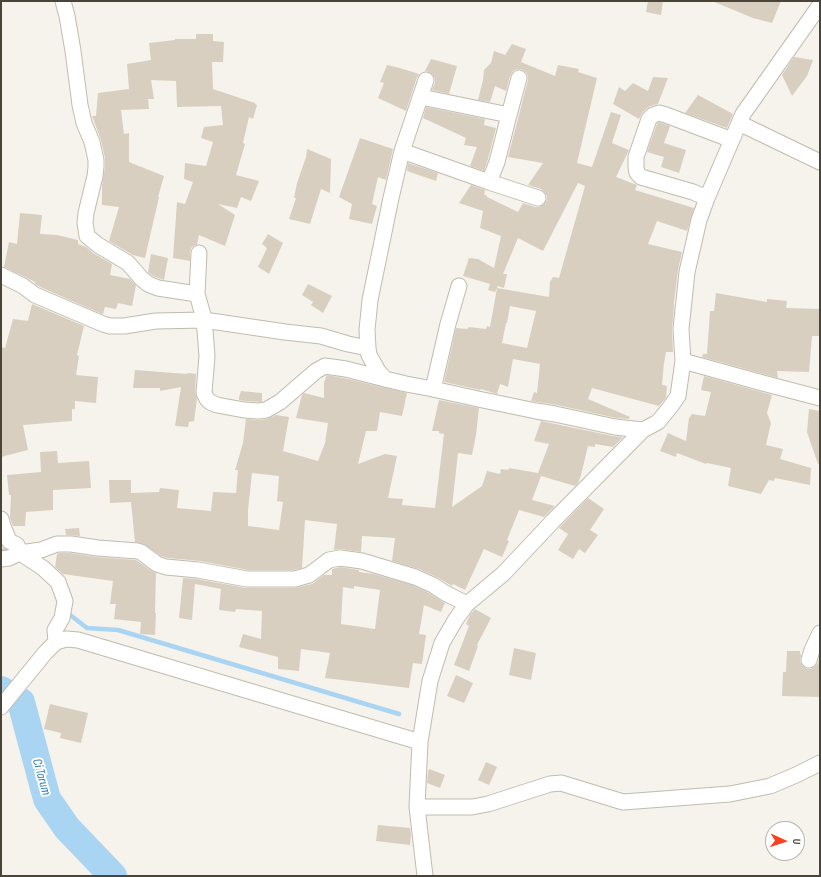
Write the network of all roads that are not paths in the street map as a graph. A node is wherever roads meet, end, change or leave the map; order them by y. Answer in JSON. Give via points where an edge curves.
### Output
{"nodes":[{"id":1,"x":63,"y":1,"type":"edge"},
{"id":2,"x":820,"y":5,"type":"edge"},
{"id":3,"x":519,"y":78,"type":"dead end"},
{"id":4,"x":426,"y":80,"type":"dead end"},
{"id":5,"x":421,"y":97,"type":"junction"},
{"id":6,"x":509,"y":115,"type":"junction"},
{"id":7,"x":739,"y":123,"type":"junction"},
{"id":8,"x":732,"y":140,"type":"junction"},
{"id":9,"x":402,"y":151,"type":"junction"},
{"id":10,"x":820,"y":162,"type":"edge"},
{"id":11,"x":490,"y":182,"type":"junction"},
{"id":12,"x":538,"y":198,"type":"dead end"},
{"id":13,"x":707,"y":198,"type":"junction"},
{"id":14,"x":199,"y":253,"type":"dead end"},
{"id":15,"x":1,"y":275,"type":"edge"},
{"id":16,"x":459,"y":286,"type":"dead end"},
{"id":17,"x":197,"y":294,"type":"junction"},
{"id":18,"x":204,"y":320,"type":"junction"},
{"id":19,"x":368,"y":348,"type":"junction"},
{"id":20,"x":683,"y":361,"type":"junction"},
{"id":21,"x":385,"y":379,"type":"junction"},
{"id":22,"x":433,"y":388,"type":"junction"},
{"id":23,"x":820,"y":398,"type":"edge"},
{"id":24,"x":644,"y":430,"type":"junction"},
{"id":25,"x":1,"y":519,"type":"edge"},
{"id":26,"x":13,"y":555,"type":"edge"},
{"id":27,"x":467,"y":604,"type":"junction"},
{"id":28,"x":820,"y":633,"type":"edge"},
{"id":29,"x":56,"y":642,"type":"junction"},
{"id":30,"x":809,"y":660,"type":"dead end"},
{"id":31,"x":1,"y":707,"type":"edge"},
{"id":32,"x":420,"y":742,"type":"junction"},
{"id":33,"x":820,"y":763,"type":"edge"},
{"id":34,"x":417,"y":807,"type":"junction"},
{"id":35,"x":425,"y":876,"type":"edge"}],
"edges":[{"from":1,"to":17,"type":"street","via":[[74,51],[80,105],[96,160],[86,213],[88,236],[128,263],[148,284]]},
{"from":2,"to":7,"type":"street"},
{"from":3,"to":6,"type":"street"},
{"from":4,"to":5,"type":"street"},
{"from":5,"to":6,"type":"street"},
{"from":5,"to":9,"type":"street"},
{"from":6,"to":11,"type":"street"},
{"from":7,"to":8,"type":"street"},
{"from":7,"to":10,"type":"street"},
{"from":8,"to":13,"type":"street"},
{"from":8,"to":13,"type":"street","via":[[666,115],[655,114],[649,119],[636,156],[637,173],[641,177]]},
{"from":9,"to":11,"type":"street"},
{"from":9,"to":19,"type":"street","via":[[370,300]]},
{"from":11,"to":12,"type":"street"},
{"from":13,"to":20,"type":"street","via":[[686,272],[681,328]]},
{"from":14,"to":17,"type":"street"},
{"from":15,"to":18,"type":"street","via":[[23,286],[35,296],[110,326],[156,321]]},
{"from":16,"to":22,"type":"street"},
{"from":17,"to":18,"type":"street"},
{"from":18,"to":19,"type":"street","via":[[321,336]]},
{"from":18,"to":21,"type":"street","via":[[204,393],[208,400],[217,405],[244,410],[266,410],[325,366]]},
{"from":19,"to":21,"type":"street","via":[[375,365]]},
{"from":20,"to":23,"type":"street"},
{"from":20,"to":24,"type":"street","via":[[678,396],[658,422]]},
{"from":21,"to":22,"type":"street"},
{"from":22,"to":24,"type":"street","via":[[536,412]]},
{"from":24,"to":27,"type":"street","via":[[503,574]]},
{"from":25,"to":26,"type":"street","via":[[9,541],[17,545]]},
{"from":26,"to":27,"type":"street","via":[[63,544],[132,550],[141,552],[157,564],[166,567],[247,579],[305,577],[329,560],[340,558],[415,577]]},
{"from":26,"to":29,"type":"street","via":[[43,568],[58,582],[65,601],[62,618],[56,630]]},
{"from":27,"to":32,"type":"street","via":[[442,643],[430,681]]},
{"from":28,"to":30,"type":"street"},
{"from":29,"to":31,"type":"street"},
{"from":29,"to":32,"type":"street","via":[[66,638],[78,640]]},
{"from":32,"to":34,"type":"street"},
{"from":33,"to":34,"type":"street","via":[[770,786],[730,794],[623,802],[561,783],[472,807]]},
{"from":34,"to":35,"type":"street"}]}
